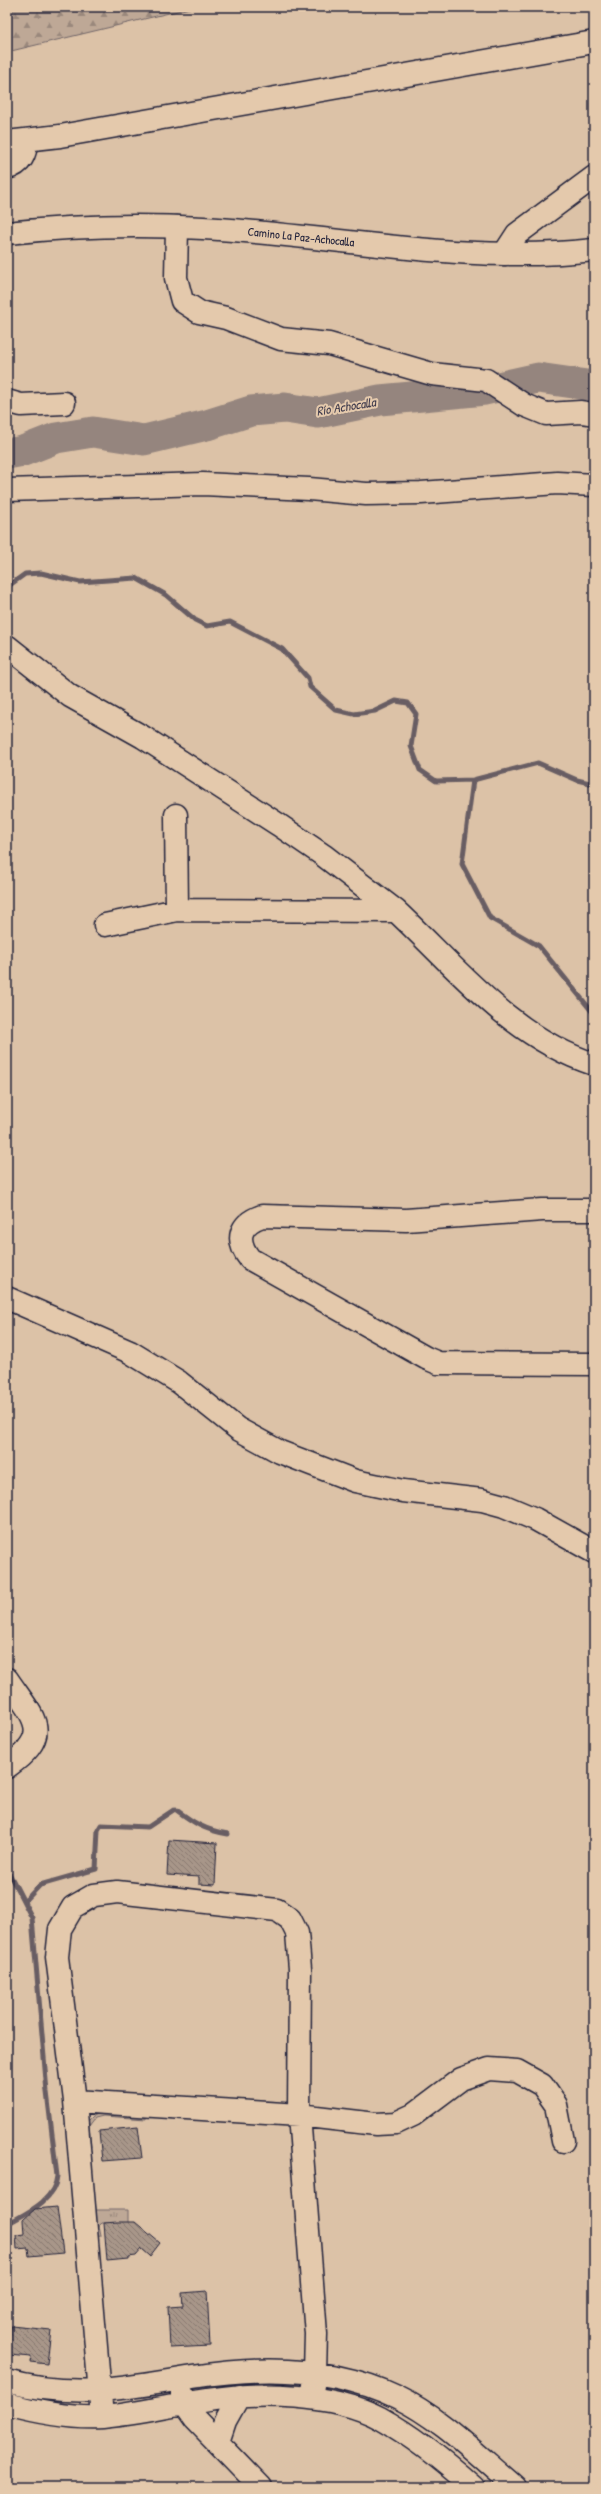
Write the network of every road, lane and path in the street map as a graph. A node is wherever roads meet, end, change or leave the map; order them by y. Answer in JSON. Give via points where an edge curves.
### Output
{"nodes":[{"id":1,"x":594,"y":42,"type":"edge"},
{"id":2,"x":16,"y":142,"type":"edge"},
{"id":3,"x":7,"y":168,"type":"edge"},
{"id":4,"x":594,"y":177,"type":"edge"},
{"id":5,"x":177,"y":227,"type":"junction"},
{"id":6,"x":7,"y":233,"type":"edge"},
{"id":7,"x":594,"y":250,"type":"edge"},
{"id":8,"x":504,"y":254,"type":"junction"},
{"id":9,"x":7,"y":401,"type":"edge"},
{"id":10,"x":64,"y":403,"type":"dead end"},
{"id":11,"x":594,"y":414,"type":"edge"},
{"id":12,"x":594,"y":485,"type":"edge"},
{"id":13,"x":7,"y":490,"type":"edge"},
{"id":14,"x":7,"y":646,"type":"edge"},
{"id":15,"x":176,"y":815,"type":"dead end"},
{"id":16,"x":177,"y":910,"type":"junction"},
{"id":17,"x":396,"y":911,"type":"junction"},
{"id":18,"x":105,"y":925,"type":"dead end"},
{"id":19,"x":594,"y":1064,"type":"edge"},
{"id":20,"x":594,"y":1210,"type":"edge"},
{"id":21,"x":7,"y":1298,"type":"edge"},
{"id":22,"x":594,"y":1364,"type":"edge"},
{"id":23,"x":594,"y":1552,"type":"edge"},
{"id":24,"x":7,"y":1679,"type":"edge"},
{"id":25,"x":7,"y":1767,"type":"edge"},
{"id":26,"x":75,"y":2101,"type":"junction"},
{"id":27,"x":299,"y":2115,"type":"junction"},
{"id":28,"x":563,"y":2141,"type":"dead end"},
{"id":29,"x":315,"y":2372,"type":"junction"},
{"id":30,"x":179,"y":2380,"type":"junction"},
{"id":31,"x":7,"y":2381,"type":"edge"},
{"id":32,"x":99,"y":2392,"type":"junction"},
{"id":33,"x":239,"y":2396,"type":"junction"},
{"id":34,"x":311,"y":2398,"type":"junction"},
{"id":35,"x":7,"y":2404,"type":"edge"},
{"id":36,"x":185,"y":2405,"type":"junction"},
{"id":37,"x":102,"y":2417,"type":"junction"},
{"id":38,"x":218,"y":2442,"type":"junction"},
{"id":39,"x":260,"y":2487,"type":"edge"},
{"id":40,"x":473,"y":2487,"type":"edge"},
{"id":41,"x":514,"y":2487,"type":"edge"}],
"edges":[{"from":1,"to":2,"type":"street"},
{"from":2,"to":3,"type":"street","via":[[23,157],[18,163]]},
{"from":4,"to":8,"type":"street","via":[[517,234]]},
{"from":5,"to":6,"type":"street","name":"Camino La Paz-Achocalla","via":[[103,226]]},
{"from":5,"to":8,"type":"street","name":"Camino La Paz-Achocalla"},
{"from":5,"to":11,"type":"street","via":[[176,278],[182,301],[199,312],[226,318],[280,339],[329,344],[432,374],[486,380],[524,405],[546,414]]},
{"from":7,"to":8,"type":"street","name":"Camino La Paz-Achocalla"},
{"from":9,"to":10,"type":"street","via":[[21,405]]},
{"from":12,"to":13,"type":"street","via":[[557,483],[421,494],[366,494],[203,484]]},
{"from":14,"to":17,"type":"street","via":[[70,696],[142,737],[279,825]]},
{"from":15,"to":16,"type":"street"},
{"from":16,"to":17,"type":"street"},
{"from":16,"to":18,"type":"street"},
{"from":17,"to":19,"type":"street","via":[[505,1016],[545,1042],[573,1057]]},
{"from":20,"to":22,"type":"street","via":[[542,1210],[406,1220],[262,1216],[246,1224],[241,1240],[250,1259],[438,1363]]},
{"from":21,"to":23,"type":"street","via":[[130,1352],[179,1382],[238,1429],[280,1452],[354,1481],[482,1500],[504,1506]]},
{"from":24,"to":25,"type":"street","via":[[34,1719],[36,1738],[26,1753]]},
{"from":26,"to":27,"type":"street"},
{"from":26,"to":27,"type":"street","via":[[57,1957],[60,1929],[73,1907],[94,1895],[117,1892],[258,1907],[277,1910],[290,1919],[297,1933],[300,1968]]},
{"from":26,"to":32,"type":"street"},
{"from":27,"to":28,"type":"street","via":[[376,2124],[396,2123],[413,2115],[461,2079],[489,2069],[517,2071],[542,2085],[556,2105]]},
{"from":27,"to":29,"type":"street","via":[[316,2334]]},
{"from":29,"to":30,"type":"street","via":[[226,2372]]},
{"from":29,"to":34,"type":"street"},
{"from":29,"to":41,"type":"street","via":[[349,2379],[398,2397],[444,2427]]},
{"from":30,"to":32,"type":"street"},
{"from":30,"to":36,"type":"street"},
{"from":31,"to":32,"type":"street","via":[[51,2389]]},
{"from":32,"to":37,"type":"street"},
{"from":33,"to":34,"type":"street","via":[[277,2395]]},
{"from":33,"to":36,"type":"street"},
{"from":33,"to":38,"type":"street","via":[[225,2421]]},
{"from":34,"to":40,"type":"street","via":[[343,2405],[379,2418],[441,2459]]},
{"from":35,"to":37,"type":"street","via":[[66,2415]]},
{"from":36,"to":37,"type":"street"},
{"from":36,"to":38,"type":"street"},
{"from":38,"to":39,"type":"street"}]}
